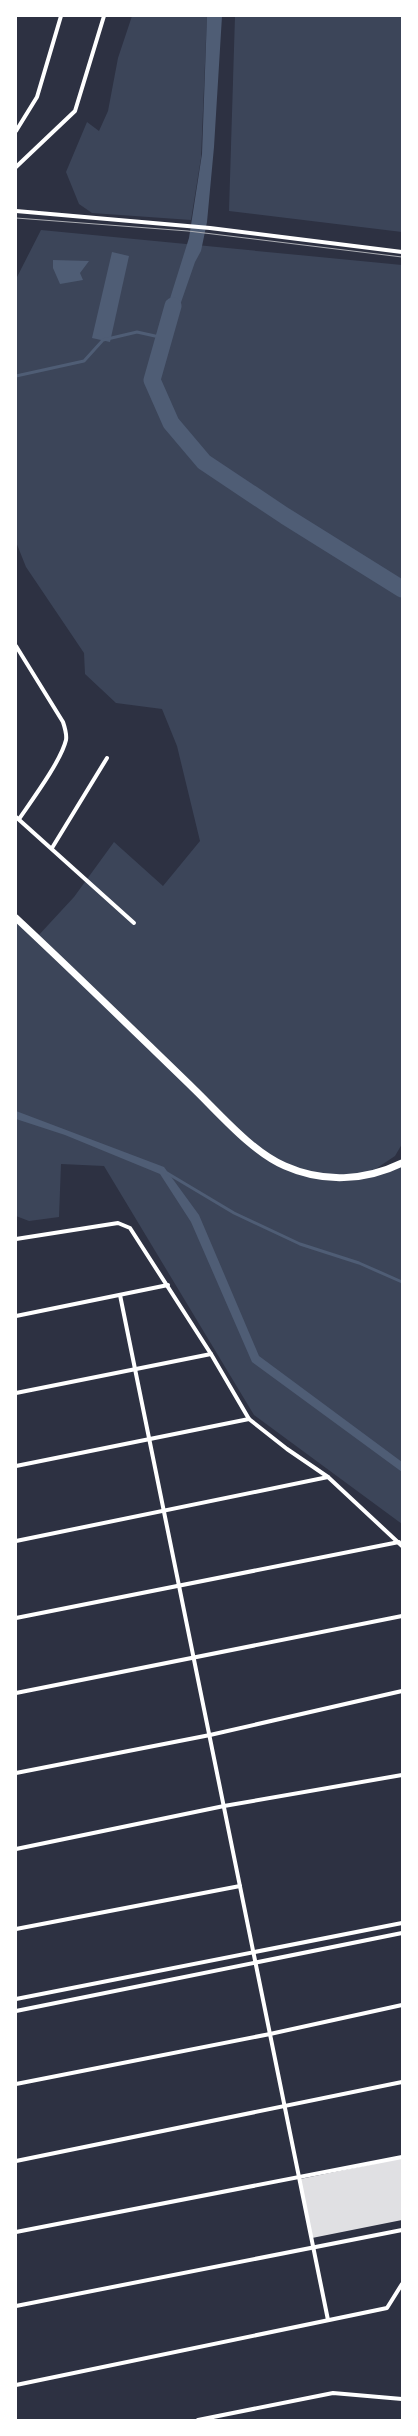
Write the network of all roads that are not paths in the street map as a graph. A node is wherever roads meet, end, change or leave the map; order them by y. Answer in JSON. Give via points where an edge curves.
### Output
{"nodes":[{"id":1,"x":61,"y":16,"type":"edge"},
{"id":2,"x":104,"y":16,"type":"edge"},
{"id":3,"x":16,"y":131,"type":"edge"},
{"id":4,"x":16,"y":166,"type":"edge"},
{"id":5,"x":16,"y":212,"type":"edge"},
{"id":6,"x":402,"y":252,"type":"edge"},
{"id":7,"x":16,"y":646,"type":"edge"},
{"id":8,"x":107,"y":758,"type":"dead end"},
{"id":9,"x":17,"y":818,"type":"edge"},
{"id":10,"x":52,"y":848,"type":"junction"},
{"id":11,"x":16,"y":918,"type":"edge"},
{"id":12,"x":134,"y":923,"type":"dead end"},
{"id":13,"x":402,"y":1163,"type":"edge"},
{"id":14,"x":16,"y":1234,"type":"edge"},
{"id":15,"x":23,"y":1237,"type":"junction"},
{"id":16,"x":16,"y":1238,"type":"edge"},
{"id":17,"x":168,"y":1285,"type":"junction"},
{"id":18,"x":120,"y":1295,"type":"junction"},
{"id":19,"x":16,"y":1316,"type":"edge"},
{"id":20,"x":211,"y":1354,"type":"junction"},
{"id":21,"x":135,"y":1369,"type":"junction"},
{"id":22,"x":16,"y":1393,"type":"edge"},
{"id":23,"x":249,"y":1419,"type":"junction"},
{"id":24,"x":150,"y":1439,"type":"junction"},
{"id":25,"x":16,"y":1466,"type":"edge"},
{"id":26,"x":328,"y":1477,"type":"junction"},
{"id":27,"x":164,"y":1510,"type":"junction"},
{"id":28,"x":16,"y":1541,"type":"edge"},
{"id":29,"x":401,"y":1544,"type":"edge"},
{"id":30,"x":179,"y":1585,"type":"junction"},
{"id":31,"x":402,"y":1616,"type":"edge"},
{"id":32,"x":16,"y":1618,"type":"edge"},
{"id":33,"x":194,"y":1658,"type":"junction"},
{"id":34,"x":402,"y":1691,"type":"edge"},
{"id":35,"x":16,"y":1693,"type":"edge"},
{"id":36,"x":210,"y":1735,"type":"junction"},
{"id":37,"x":16,"y":1773,"type":"edge"},
{"id":38,"x":402,"y":1775,"type":"edge"},
{"id":39,"x":224,"y":1806,"type":"junction"},
{"id":40,"x":16,"y":1849,"type":"edge"},
{"id":41,"x":240,"y":1886,"type":"junction"},
{"id":42,"x":402,"y":1923,"type":"edge"},
{"id":43,"x":16,"y":1929,"type":"edge"},
{"id":44,"x":402,"y":1933,"type":"edge"},
{"id":45,"x":253,"y":1951,"type":"junction"},
{"id":46,"x":255,"y":1962,"type":"junction"},
{"id":47,"x":16,"y":1999,"type":"edge"},
{"id":48,"x":402,"y":2005,"type":"edge"},
{"id":49,"x":16,"y":2011,"type":"edge"},
{"id":50,"x":270,"y":2034,"type":"junction"},
{"id":51,"x":402,"y":2082,"type":"edge"},
{"id":52,"x":16,"y":2084,"type":"edge"},
{"id":53,"x":285,"y":2106,"type":"junction"},
{"id":54,"x":402,"y":2157,"type":"edge"},
{"id":55,"x":16,"y":2161,"type":"edge"},
{"id":56,"x":299,"y":2177,"type":"junction"},
{"id":57,"x":402,"y":2230,"type":"edge"},
{"id":58,"x":16,"y":2232,"type":"edge"},
{"id":59,"x":314,"y":2249,"type":"junction"},
{"id":60,"x":402,"y":2284,"type":"edge"},
{"id":61,"x":16,"y":2306,"type":"edge"},
{"id":62,"x":328,"y":2320,"type":"junction"},
{"id":63,"x":16,"y":2385,"type":"edge"},
{"id":64,"x":402,"y":2399,"type":"edge"},
{"id":65,"x":198,"y":2420,"type":"edge"}],
"edges":[{"from":1,"to":3,"type":"street","via":[[37,97]]},
{"from":2,"to":4,"type":"street","via":[[75,111]]},
{"from":5,"to":6,"type":"street","via":[[210,228]]},
{"from":7,"to":9,"type":"street","via":[[66,731],[66,739],[59,755]]},
{"from":8,"to":10,"type":"street"},
{"from":9,"to":10,"type":"street"},
{"from":10,"to":12,"type":"street"},
{"from":11,"to":13,"type":"main road","via":[[268,1156],[284,1166],[303,1173],[328,1178],[367,1175]]},
{"from":14,"to":15,"type":"street"},
{"from":15,"to":16,"type":"street"},
{"from":15,"to":17,"type":"street","via":[[123,1224],[130,1228]]},
{"from":17,"to":18,"type":"street"},
{"from":17,"to":20,"type":"street"},
{"from":18,"to":19,"type":"street"},
{"from":18,"to":21,"type":"street"},
{"from":20,"to":21,"type":"street"},
{"from":20,"to":23,"type":"street"},
{"from":21,"to":22,"type":"street"},
{"from":21,"to":24,"type":"street"},
{"from":23,"to":24,"type":"street"},
{"from":23,"to":26,"type":"street"},
{"from":24,"to":25,"type":"street"},
{"from":24,"to":27,"type":"street"},
{"from":26,"to":27,"type":"street"},
{"from":26,"to":29,"type":"street"},
{"from":27,"to":28,"type":"street"},
{"from":27,"to":30,"type":"street"},
{"from":29,"to":30,"type":"street"},
{"from":30,"to":32,"type":"street"},
{"from":30,"to":33,"type":"street"},
{"from":31,"to":33,"type":"street"},
{"from":33,"to":35,"type":"street"},
{"from":33,"to":36,"type":"street"},
{"from":34,"to":36,"type":"street"},
{"from":36,"to":37,"type":"street"},
{"from":36,"to":39,"type":"street"},
{"from":38,"to":39,"type":"street"},
{"from":39,"to":40,"type":"street"},
{"from":39,"to":41,"type":"street"},
{"from":41,"to":43,"type":"street"},
{"from":41,"to":45,"type":"street"},
{"from":42,"to":45,"type":"street"},
{"from":44,"to":46,"type":"street"},
{"from":45,"to":46,"type":"street"},
{"from":45,"to":47,"type":"street"},
{"from":46,"to":49,"type":"street"},
{"from":46,"to":50,"type":"street"},
{"from":48,"to":50,"type":"street"},
{"from":50,"to":52,"type":"street"},
{"from":50,"to":53,"type":"street"},
{"from":51,"to":53,"type":"street"},
{"from":53,"to":55,"type":"street"},
{"from":53,"to":56,"type":"street"},
{"from":54,"to":56,"type":"street"},
{"from":56,"to":58,"type":"street"},
{"from":56,"to":59,"type":"street"},
{"from":57,"to":59,"type":"street"},
{"from":59,"to":61,"type":"street"},
{"from":59,"to":62,"type":"street"},
{"from":60,"to":62,"type":"street","via":[[387,2308]]},
{"from":62,"to":63,"type":"street"},
{"from":64,"to":65,"type":"street","via":[[333,2393]]}]}
